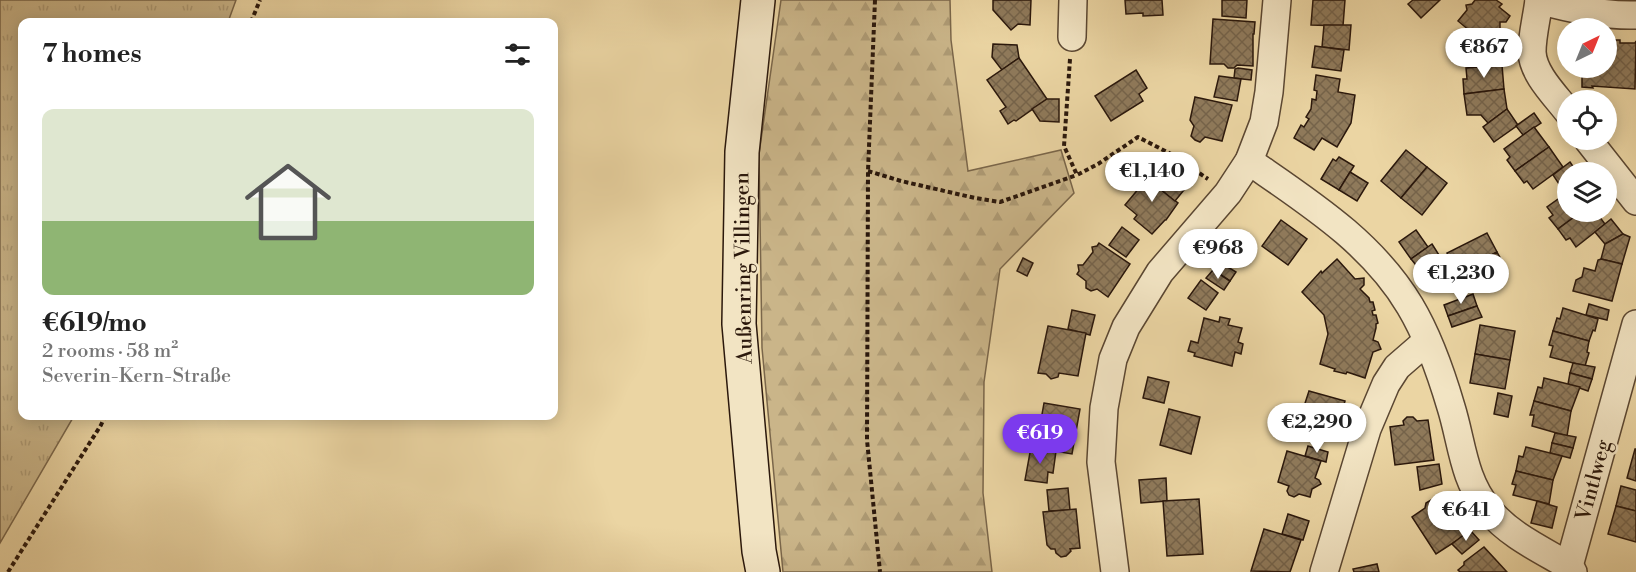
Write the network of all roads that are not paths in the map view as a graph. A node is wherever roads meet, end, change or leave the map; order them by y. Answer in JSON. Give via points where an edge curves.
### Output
{"nodes":[{"id":1,"x":758,"y":0,"type":"edge"},
{"id":2,"x":1073,"y":0,"type":"edge"},
{"id":3,"x":1277,"y":0,"type":"edge"},
{"id":4,"x":1539,"y":0,"type":"edge"},
{"id":5,"x":1636,"y":15,"type":"edge"},
{"id":6,"x":1072,"y":37,"type":"road end"},
{"id":7,"x":1557,"y":97,"type":"edge"},
{"id":8,"x":1596,"y":150,"type":"edge"},
{"id":9,"x":1249,"y":161,"type":"junction"},
{"id":10,"x":1636,"y":201,"type":"edge"},
{"id":11,"x":1636,"y":324,"type":"edge"},
{"id":12,"x":1427,"y":341,"type":"junction"},
{"id":13,"x":1571,"y":569,"type":"edge"},
{"id":14,"x":763,"y":572,"type":"edge"},
{"id":15,"x":1114,"y":572,"type":"edge"},
{"id":16,"x":1324,"y":572,"type":"edge"}],
"edges":[{"from":1,"to":14,"type":"street","name":"Außenring Villingen","via":[[742,152],[739,324]]},
{"from":2,"to":6,"type":"street"},
{"from":3,"to":9,"type":"street","via":[[1264,122]]},
{"from":4,"to":5,"type":"street","via":[[1614,16]]},
{"from":4,"to":7,"type":"street","via":[[1532,51],[1534,64]]},
{"from":8,"to":10,"type":"street"},
{"from":9,"to":12,"type":"street","via":[[1336,223],[1378,261],[1412,308]]},
{"from":9,"to":15,"type":"street","via":[[1228,193],[1149,288],[1113,359],[1104,408],[1101,462]]},
{"from":11,"to":13,"type":"street","name":"Vintlweg"},
{"from":12,"to":13,"type":"street","via":[[1452,408],[1465,464],[1487,508],[1509,531]]},
{"from":12,"to":16,"type":"street","via":[[1397,367],[1386,384],[1367,429]]}]}
